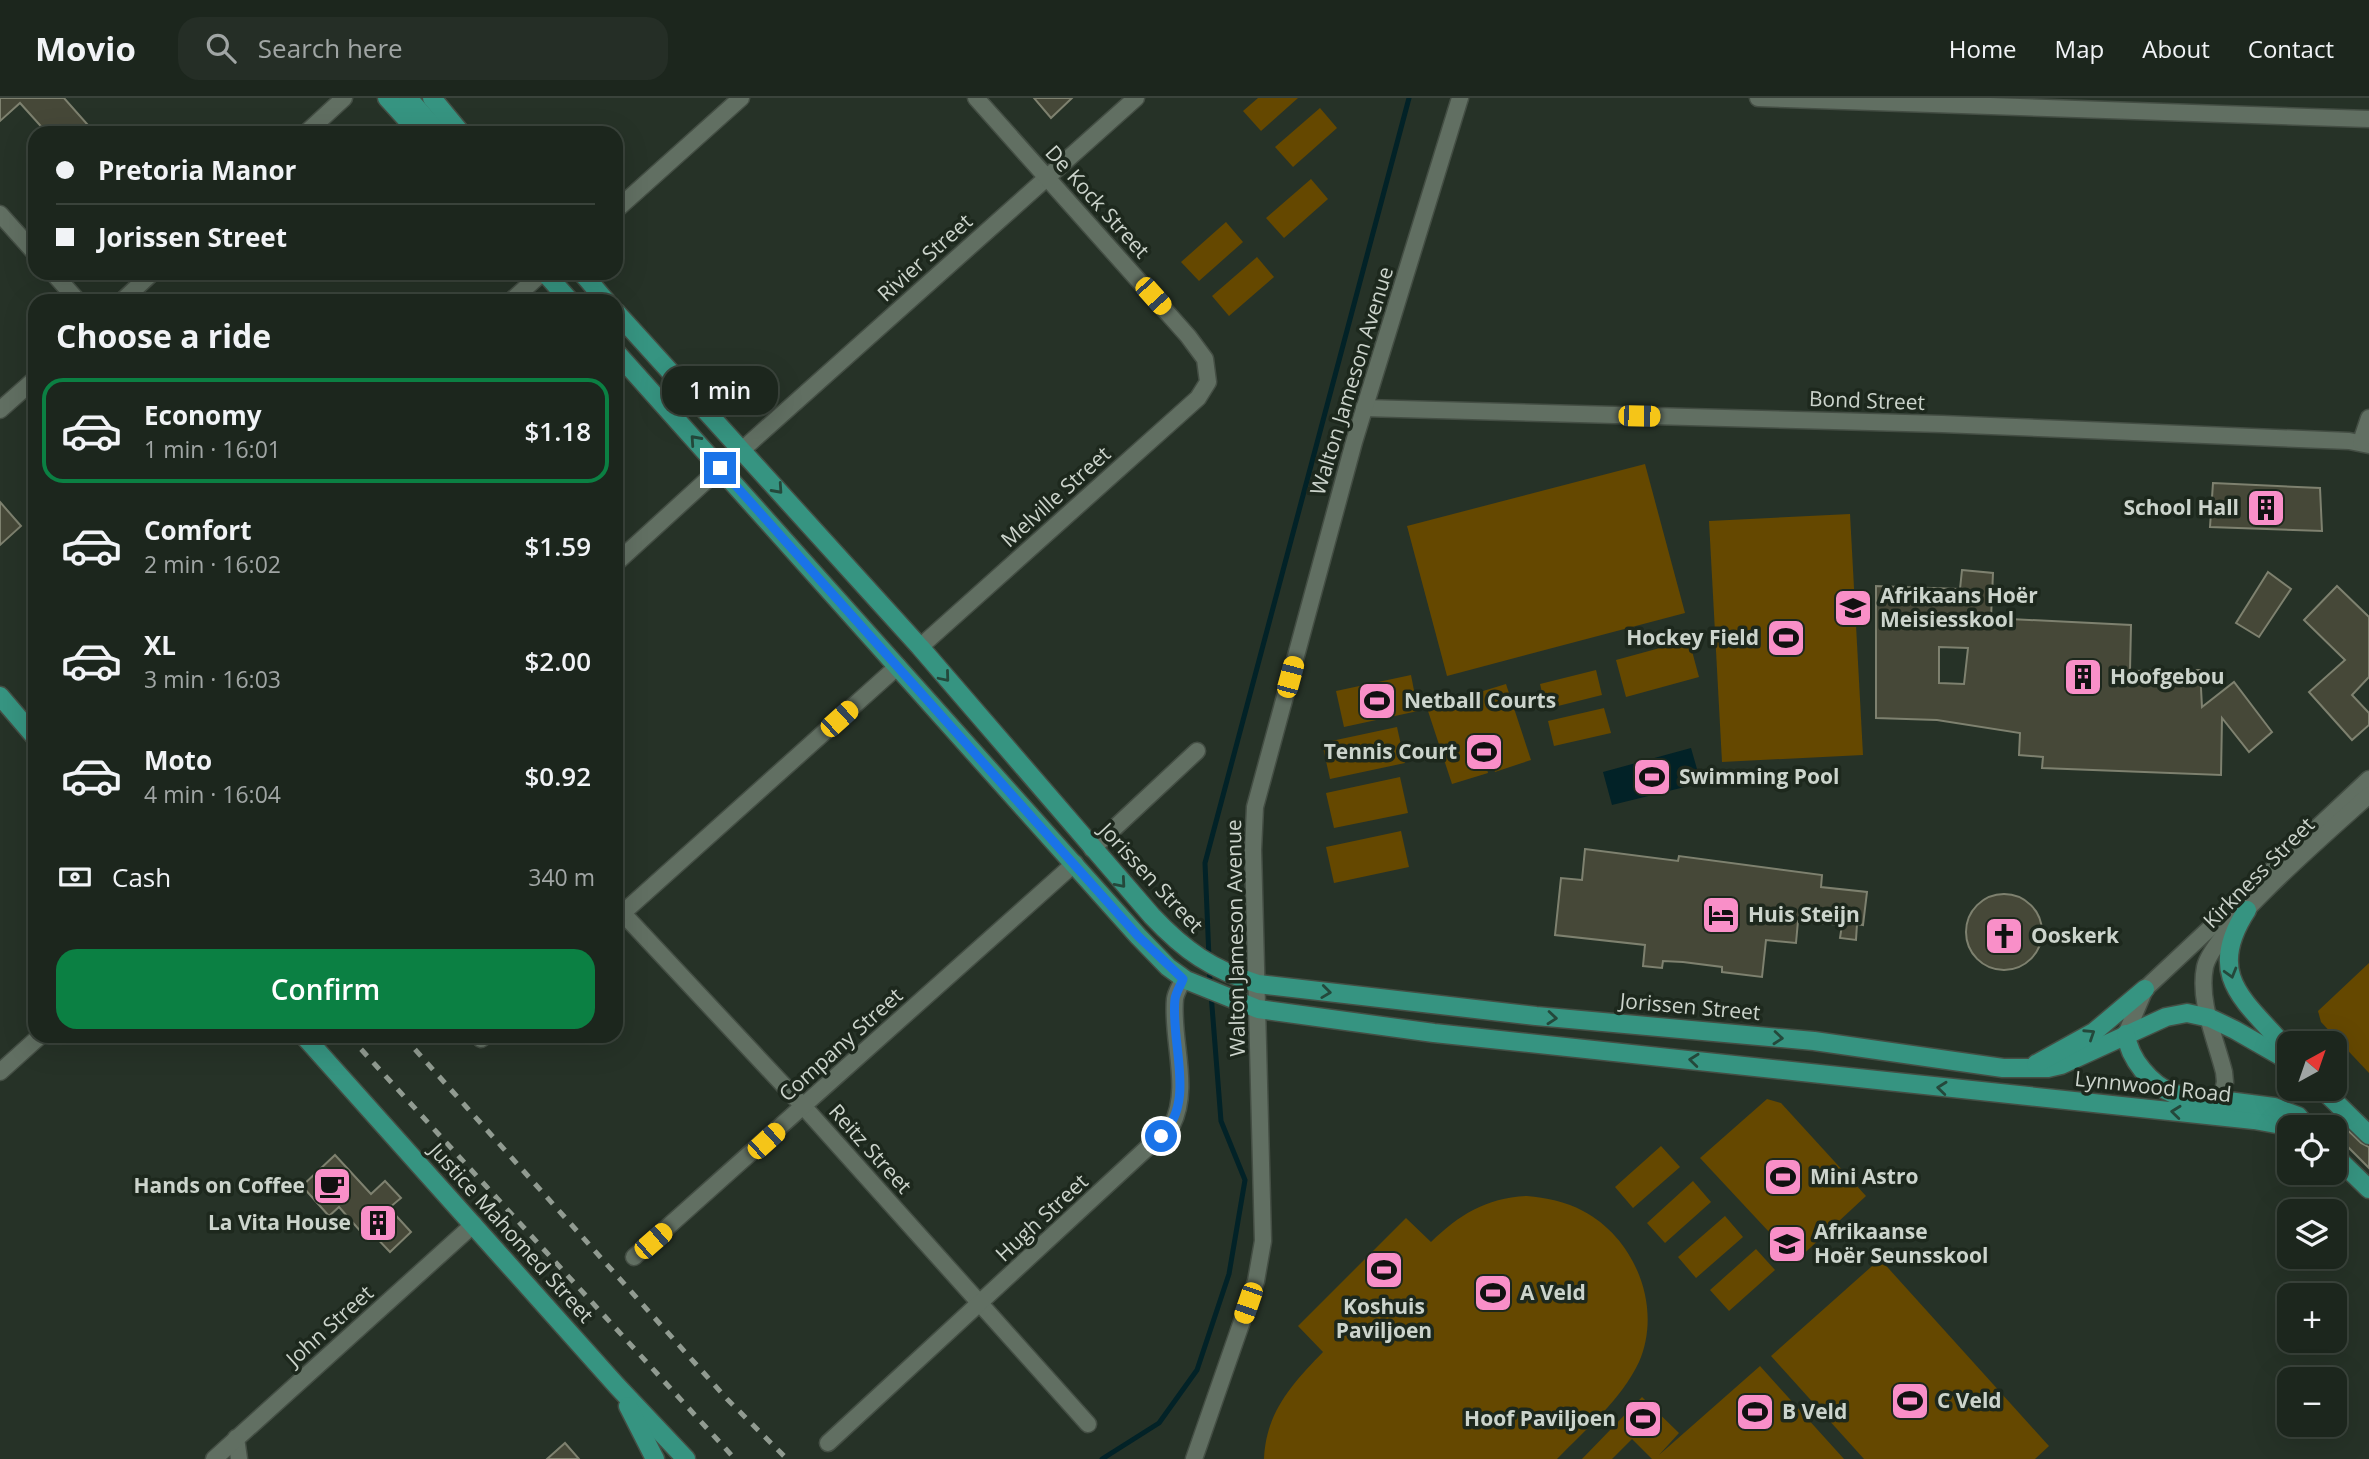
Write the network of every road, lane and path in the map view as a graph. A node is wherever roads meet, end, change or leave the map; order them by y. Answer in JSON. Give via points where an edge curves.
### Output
{"nodes":[{"id":1,"x":344,"y":98,"type":"edge"},
{"id":2,"x":387,"y":98,"type":"edge"},
{"id":3,"x":408,"y":98,"type":"edge"},
{"id":4,"x":432,"y":98,"type":"edge"},
{"id":5,"x":741,"y":98,"type":"edge"},
{"id":6,"x":975,"y":98,"type":"edge"},
{"id":7,"x":1136,"y":98,"type":"edge"},
{"id":8,"x":1460,"y":98,"type":"edge"},
{"id":9,"x":1758,"y":98,"type":"edge"},
{"id":10,"x":2150,"y":105,"type":"edge"},
{"id":11,"x":2369,"y":119,"type":"edge"},
{"id":12,"x":314,"y":126,"type":"edge"},
{"id":13,"x":413,"y":126,"type":"edge"},
{"id":14,"x":433,"y":126,"type":"edge"},
{"id":15,"x":455,"y":126,"type":"edge"},
{"id":16,"x":1047,"y":178,"type":"junction"},
{"id":17,"x":623,"y":204,"type":"edge"},
{"id":18,"x":0,"y":214,"type":"edge"},
{"id":19,"x":28,"y":245,"type":"edge"},
{"id":20,"x":59,"y":280,"type":"edge"},
{"id":21,"x":144,"y":280,"type":"edge"},
{"id":22,"x":536,"y":280,"type":"edge"},
{"id":23,"x":550,"y":280,"type":"edge"},
{"id":24,"x":588,"y":280,"type":"edge"},
{"id":25,"x":72,"y":294,"type":"edge"},
{"id":26,"x":130,"y":294,"type":"edge"},
{"id":27,"x":519,"y":294,"type":"edge"},
{"id":28,"x":564,"y":294,"type":"edge"},
{"id":29,"x":600,"y":294,"type":"edge"},
{"id":30,"x":623,"y":320,"type":"edge"},
{"id":31,"x":623,"y":360,"type":"edge"},
{"id":32,"x":1208,"y":371,"type":"joint"},
{"id":33,"x":28,"y":385,"type":"edge"},
{"id":34,"x":1364,"y":408,"type":"junction"},
{"id":35,"x":0,"y":410,"type":"edge"},
{"id":36,"x":2369,"y":418,"type":"edge"},
{"id":37,"x":2365,"y":444,"type":"edge"},
{"id":38,"x":742,"y":450,"type":"junction"},
{"id":39,"x":720,"y":468,"type":"junction"},
{"id":40,"x":623,"y":557,"type":"edge"},
{"id":41,"x":920,"y":647,"type":"junction"},
{"id":42,"x":898,"y":666,"type":"junction"},
{"id":43,"x":0,"y":696,"type":"edge"},
{"id":44,"x":28,"y":729,"type":"edge"},
{"id":45,"x":1196,"y":751,"type":"dead end"},
{"id":46,"x":2369,"y":779,"type":"edge"},
{"id":47,"x":2369,"y":794,"type":"edge"},
{"id":48,"x":1092,"y":849,"type":"junction"},
{"id":49,"x":1075,"y":863,"type":"junction"},
{"id":50,"x":623,"y":909,"type":"edge"},
{"id":51,"x":2247,"y":910,"type":"junction"},
{"id":52,"x":623,"y":918,"type":"edge"},
{"id":53,"x":1184,"y":979,"type":"junction"},
{"id":54,"x":2145,"y":989,"type":"junction"},
{"id":55,"x":1253,"y":995,"type":"junction"},
{"id":56,"x":2210,"y":1018,"type":"junction"},
{"id":57,"x":2126,"y":1034,"type":"junction"},
{"id":58,"x":2277,"y":1037,"type":"edge"},
{"id":59,"x":1814,"y":1041,"type":"junction"},
{"id":60,"x":32,"y":1043,"type":"edge"},
{"id":61,"x":310,"y":1043,"type":"edge"},
{"id":62,"x":2277,"y":1054,"type":"edge"},
{"id":63,"x":2003,"y":1068,"type":"joint"},
{"id":64,"x":2030,"y":1068,"type":"junction"},
{"id":65,"x":0,"y":1072,"type":"edge"},
{"id":66,"x":1810,"y":1073,"type":"junction"},
{"id":67,"x":2009,"y":1096,"type":"joint"},
{"id":68,"x":2334,"y":1101,"type":"edge"},
{"id":69,"x":804,"y":1107,"type":"junction"},
{"id":70,"x":2219,"y":1108,"type":"junction"},
{"id":71,"x":2298,"y":1115,"type":"edge"},
{"id":72,"x":2277,"y":1123,"type":"edge"},
{"id":73,"x":2369,"y":1135,"type":"edge"},
{"id":74,"x":2347,"y":1168,"type":"edge"},
{"id":75,"x":2369,"y":1189,"type":"edge"},
{"id":76,"x":474,"y":1224,"type":"junction"},
{"id":77,"x":634,"y":1257,"type":"dead end"},
{"id":78,"x":980,"y":1304,"type":"junction"},
{"id":79,"x":617,"y":1386,"type":"junction"},
{"id":80,"x":1088,"y":1424,"type":"dead end"},
{"id":81,"x":236,"y":1438,"type":"junction"},
{"id":82,"x":828,"y":1443,"type":"dead end"},
{"id":83,"x":214,"y":1459,"type":"edge"},
{"id":84,"x":239,"y":1459,"type":"edge"},
{"id":85,"x":655,"y":1459,"type":"edge"},
{"id":86,"x":685,"y":1459,"type":"edge"},
{"id":87,"x":1194,"y":1459,"type":"edge"}],
"edges":[{"from":1,"to":12,"type":"street"},
{"from":2,"to":13,"type":"main road"},
{"from":3,"to":14,"type":"main road"},
{"from":4,"to":15,"type":"main road"},
{"from":5,"to":17,"type":"street"},
{"from":6,"to":16,"type":"street","name":"De Kock Street"},
{"from":7,"to":16,"type":"street","name":"Rivier Street"},
{"from":8,"to":34,"type":"street","name":"Walton Jameson Avenue"},
{"from":9,"to":10,"type":"street"},
{"from":10,"to":11,"type":"street"},
{"from":16,"to":32,"type":"street","name":"De Kock Street","via":[[1188,335]]},
{"from":16,"to":38,"type":"street","name":"Rivier Street"},
{"from":18,"to":19,"type":"street"},
{"from":20,"to":25,"type":"street"},
{"from":21,"to":26,"type":"street"},
{"from":22,"to":27,"type":"street"},
{"from":23,"to":28,"type":"main road"},
{"from":24,"to":29,"type":"main road"},
{"from":30,"to":38,"type":"main road","name":"Jorissen Street"},
{"from":39,"to":31,"type":"main road","name":"Jorissen Street","one_way":true},
{"from":32,"to":41,"type":"street","name":"Melville Street","via":[[1207,385],[1198,397]]},
{"from":33,"to":35,"type":"street"},
{"from":34,"to":37,"type":"street","name":"Bond Street","via":[[1941,424]]},
{"from":34,"to":55,"type":"street","name":"Walton Jameson Avenue","via":[[1255,807]]},
{"from":36,"to":37,"type":"street"},
{"from":38,"to":41,"type":"main road","name":"Jorissen Street","one_way":true},
{"from":39,"to":40,"type":"street"},
{"from":39,"to":42,"type":"main road","name":"Jorissen Street"},
{"from":41,"to":48,"type":"main road","name":"Jorissen Street","one_way":true},
{"from":42,"to":49,"type":"main road","name":"Jorissen Street"},
{"from":42,"to":50,"type":"street"},
{"from":43,"to":44,"type":"main road"},
{"from":45,"to":48,"type":"street"},
{"from":46,"to":54,"type":"street","name":"Kirkness Street"},
{"from":47,"to":51,"type":"street","name":"Kirkness Street"},
{"from":48,"to":55,"type":"main road","name":"Jorissen Street","one_way":true,"via":[[1188,951]]},
{"from":49,"to":53,"type":"main road","name":"Jorissen Street","via":[[1138,936]]},
{"from":49,"to":69,"type":"street","name":"Company Street"},
{"from":51,"to":56,"type":"street","name":"Kirkness Street","via":[[2223,934],[2206,965]]},
{"from":51,"to":58,"type":"main road","one_way":true,"via":[[2232,932],[2228,967],[2237,990]]},
{"from":52,"to":69,"type":"street","name":"Reitz Street"},
{"from":53,"to":55,"type":"main road","name":"Jorissen Street"},
{"from":53,"to":78,"type":"street","name":"Hugh Street","via":[[1175,998],[1179,1086],[1172,1125]]},
{"from":54,"to":57,"type":"street","name":"Kirkness Street"},
{"from":64,"to":54,"type":"main road","one_way":true,"via":[[2094,1032]]},
{"from":55,"to":59,"type":"main road","name":"Jorissen Street","one_way":true},
{"from":66,"to":55,"type":"main road","name":"Jorissen Street","one_way":true,"via":[[1434,1033]]},
{"from":55,"to":87,"type":"street","name":"Walton Jameson Avenue","via":[[1264,1241],[1256,1281]]},
{"from":56,"to":57,"type":"main road","name":"Lynnwood Road","via":[[2188,1013],[2166,1017]]},
{"from":56,"to":62,"type":"main road","name":"Lynnwood Road"},
{"from":56,"to":70,"type":"street","name":"Kirkness Street","via":[[2224,1072]]},
{"from":57,"to":64,"type":"main road","name":"Lynnwood Road","via":[[2080,1058],[2048,1068]]},
{"from":57,"to":70,"type":"main road","via":[[2133,1056],[2164,1090]]},
{"from":59,"to":63,"type":"main road","name":"Jorissen Street"},
{"from":59,"to":66,"type":"main road"},
{"from":60,"to":65,"type":"street"},
{"from":61,"to":76,"type":"main road","name":"Justice Mahomed Street"},
{"from":63,"to":64,"type":"main road","name":"Lynnwood Road"},
{"from":67,"to":66,"type":"main road","name":"Jorissen Street","one_way":true},
{"from":70,"to":67,"type":"main road","name":"Lynnwood Road","one_way":true},
{"from":68,"to":73,"type":"main road"},
{"from":69,"to":77,"type":"street","name":"Company Street"},
{"from":69,"to":78,"type":"street","name":"Reitz Street"},
{"from":70,"to":71,"type":"main road","via":[[2274,1107]]},
{"from":70,"to":72,"type":"main road","name":"Lynnwood Road"},
{"from":74,"to":75,"type":"main road"},
{"from":76,"to":79,"type":"main road","name":"Justice Mahomed Street"},
{"from":76,"to":81,"type":"street","name":"John Street"},
{"from":78,"to":80,"type":"street","name":"Reitz Street"},
{"from":78,"to":82,"type":"street","name":"Hugh Street"},
{"from":79,"to":85,"type":"main road"},
{"from":79,"to":86,"type":"main road","name":"Justice Mahomed Street"},
{"from":81,"to":83,"type":"street","name":"John Street"},
{"from":81,"to":84,"type":"street"}]}
